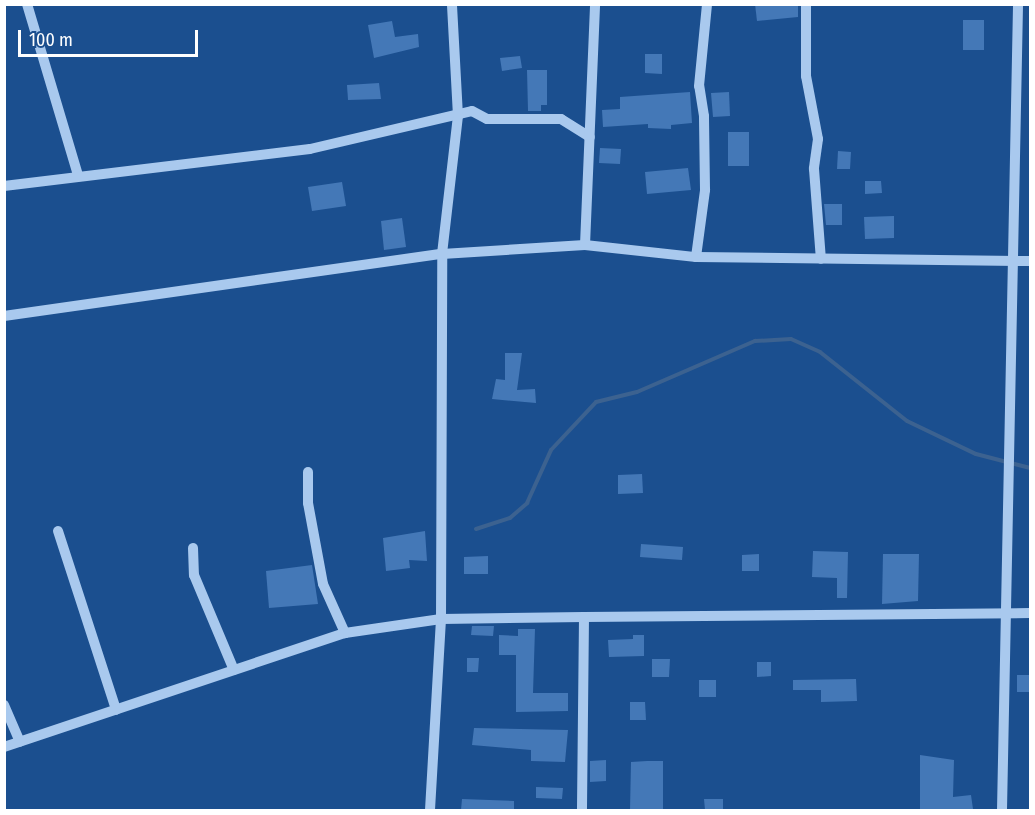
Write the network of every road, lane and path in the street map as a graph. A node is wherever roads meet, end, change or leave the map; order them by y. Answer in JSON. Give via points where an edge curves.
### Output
{"nodes":[{"id":1,"x":27,"y":4,"type":"edge"},
{"id":2,"x":452,"y":4,"type":"edge"},
{"id":3,"x":595,"y":4,"type":"edge"},
{"id":4,"x":707,"y":4,"type":"edge"},
{"id":5,"x":806,"y":4,"type":"edge"},
{"id":6,"x":1018,"y":4,"type":"edge"},
{"id":7,"x":458,"y":116,"type":"junction"},
{"id":8,"x":590,"y":137,"type":"junction"},
{"id":9,"x":78,"y":175,"type":"junction"},
{"id":10,"x":4,"y":186,"type":"edge"},
{"id":11,"x":585,"y":244,"type":"junction"},
{"id":12,"x":442,"y":254,"type":"junction"},
{"id":13,"x":696,"y":257,"type":"junction"},
{"id":14,"x":821,"y":259,"type":"junction"},
{"id":15,"x":1015,"y":261,"type":"junction"},
{"id":16,"x":1030,"y":261,"type":"edge"},
{"id":17,"x":4,"y":316,"type":"edge"},
{"id":18,"x":308,"y":472,"type":"dead end"},
{"id":19,"x":58,"y":531,"type":"dead end"},
{"id":20,"x":193,"y":548,"type":"dead end"},
{"id":21,"x":1006,"y":613,"type":"junction"},
{"id":22,"x":1030,"y":613,"type":"edge"},
{"id":23,"x":584,"y":617,"type":"junction"},
{"id":24,"x":441,"y":619,"type":"junction"},
{"id":25,"x":345,"y":633,"type":"junction"},
{"id":26,"x":234,"y":670,"type":"junction"},
{"id":27,"x":4,"y":705,"type":"edge"},
{"id":28,"x":116,"y":710,"type":"junction"},
{"id":29,"x":20,"y":742,"type":"junction"},
{"id":30,"x":4,"y":747,"type":"edge"},
{"id":31,"x":430,"y":810,"type":"edge"},
{"id":32,"x":582,"y":810,"type":"edge"},
{"id":33,"x":1002,"y":810,"type":"edge"}],
"edges":[{"from":1,"to":9,"type":"street"},
{"from":2,"to":7,"type":"street"},
{"from":3,"to":8,"type":"street"},
{"from":4,"to":13,"type":"street","via":[[699,86],[704,116],[705,190]]},
{"from":5,"to":14,"type":"street","via":[[806,76],[818,139],[814,169]]},
{"from":6,"to":15,"type":"street"},
{"from":7,"to":8,"type":"street","via":[[472,111],[487,120],[551,117]]},
{"from":7,"to":9,"type":"street","via":[[310,149]]},
{"from":7,"to":12,"type":"street"},
{"from":8,"to":11,"type":"street"},
{"from":9,"to":10,"type":"street"},
{"from":11,"to":12,"type":"street"},
{"from":11,"to":13,"type":"street"},
{"from":12,"to":17,"type":"street"},
{"from":12,"to":24,"type":"street"},
{"from":13,"to":14,"type":"street"},
{"from":14,"to":15,"type":"street"},
{"from":15,"to":16,"type":"street"},
{"from":15,"to":21,"type":"street"},
{"from":18,"to":25,"type":"street","via":[[308,503],[323,584]]},
{"from":19,"to":28,"type":"street"},
{"from":20,"to":26,"type":"street","via":[[194,575]]},
{"from":21,"to":22,"type":"street"},
{"from":21,"to":23,"type":"street"},
{"from":21,"to":33,"type":"street"},
{"from":23,"to":24,"type":"street"},
{"from":23,"to":32,"type":"street"},
{"from":24,"to":25,"type":"street"},
{"from":24,"to":31,"type":"street"},
{"from":25,"to":26,"type":"street"},
{"from":26,"to":28,"type":"street"},
{"from":27,"to":29,"type":"street"},
{"from":28,"to":29,"type":"street"},
{"from":29,"to":30,"type":"street"}]}
